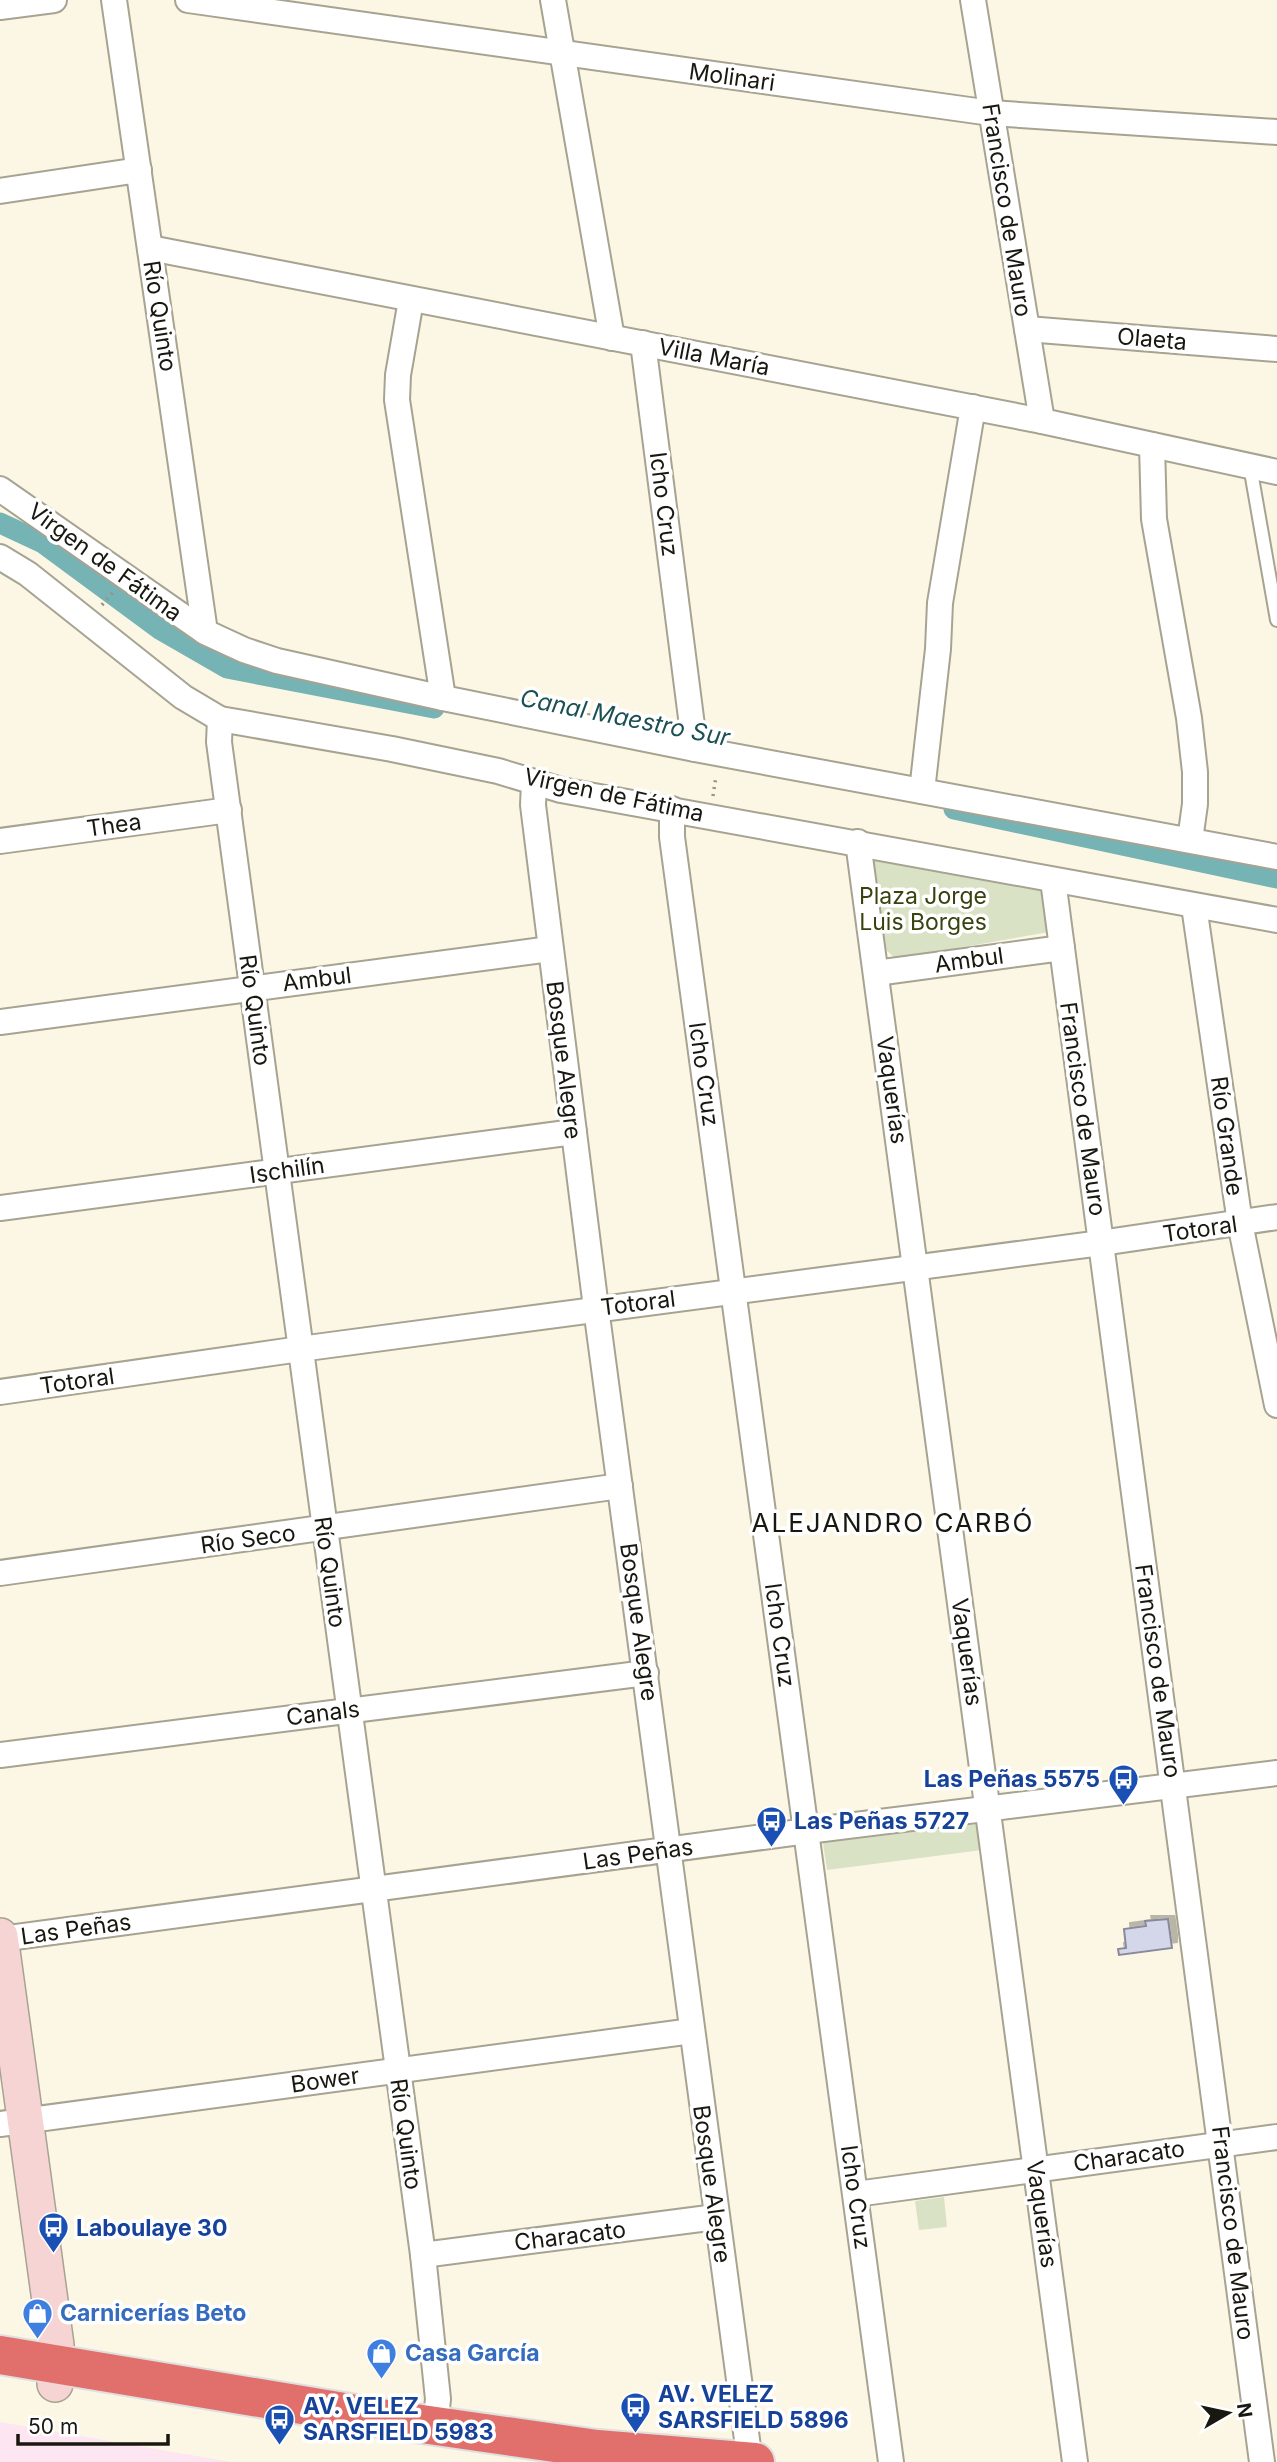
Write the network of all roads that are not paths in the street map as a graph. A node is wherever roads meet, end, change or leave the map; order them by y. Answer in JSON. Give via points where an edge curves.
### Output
{"nodes":[{"id":1,"x":54,"y":0,"type":"edge"},
{"id":2,"x":114,"y":0,"type":"edge"},
{"id":3,"x":188,"y":0,"type":"edge"},
{"id":4,"x":553,"y":0,"type":"edge"},
{"id":5,"x":974,"y":0,"type":"edge"},
{"id":6,"x":0,"y":7,"type":"edge"},
{"id":7,"x":562,"y":53,"type":"junction"},
{"id":8,"x":991,"y":113,"type":"junction"},
{"id":9,"x":1277,"y":132,"type":"edge"},
{"id":10,"x":139,"y":170,"type":"junction"},
{"id":11,"x":0,"y":191,"type":"edge"},
{"id":12,"x":150,"y":248,"type":"junction"},
{"id":13,"x":411,"y":300,"type":"junction"},
{"id":14,"x":1027,"y":329,"type":"junction"},
{"id":15,"x":612,"y":338,"type":"junction"},
{"id":16,"x":643,"y":343,"type":"junction"},
{"id":17,"x":1277,"y":349,"type":"edge"},
{"id":18,"x":973,"y":407,"type":"junction"},
{"id":19,"x":1042,"y":421,"type":"junction"},
{"id":20,"x":1152,"y":444,"type":"junction"},
{"id":21,"x":1250,"y":466,"type":"junction"},
{"id":22,"x":1277,"y":472,"type":"edge"},
{"id":23,"x":0,"y":489,"type":"edge"},
{"id":24,"x":0,"y":556,"type":"edge"},
{"id":25,"x":1277,"y":620,"type":"edge"},
{"id":26,"x":205,"y":632,"type":"junction"},
{"id":27,"x":443,"y":698,"type":"junction"},
{"id":28,"x":220,"y":719,"type":"junction"},
{"id":29,"x":708,"y":751,"type":"junction"},
{"id":30,"x":534,"y":782,"type":"junction"},
{"id":31,"x":922,"y":790,"type":"junction"},
{"id":32,"x":672,"y":809,"type":"junction"},
{"id":33,"x":229,"y":810,"type":"junction"},
{"id":34,"x":1191,"y":840,"type":"junction"},
{"id":35,"x":0,"y":841,"type":"edge"},
{"id":36,"x":858,"y":842,"type":"junction"},
{"id":37,"x":1277,"y":857,"type":"edge"},
{"id":38,"x":1053,"y":880,"type":"junction"},
{"id":39,"x":1194,"y":906,"type":"junction"},
{"id":40,"x":1277,"y":920,"type":"edge"},
{"id":41,"x":550,"y":948,"type":"junction"},
{"id":42,"x":1062,"y":948,"type":"junction"},
{"id":43,"x":876,"y":973,"type":"junction"},
{"id":44,"x":251,"y":987,"type":"junction"},
{"id":45,"x":0,"y":1022,"type":"edge"},
{"id":46,"x":574,"y":1132,"type":"junction"},
{"id":47,"x":276,"y":1171,"type":"junction"},
{"id":48,"x":0,"y":1208,"type":"edge"},
{"id":49,"x":1277,"y":1217,"type":"edge"},
{"id":50,"x":1240,"y":1223,"type":"junction"},
{"id":51,"x":1101,"y":1243,"type":"junction"},
{"id":52,"x":917,"y":1267,"type":"junction"},
{"id":53,"x":733,"y":1291,"type":"junction"},
{"id":54,"x":596,"y":1308,"type":"junction"},
{"id":55,"x":300,"y":1349,"type":"junction"},
{"id":56,"x":0,"y":1392,"type":"edge"},
{"id":57,"x":1277,"y":1405,"type":"edge"},
{"id":58,"x":620,"y":1486,"type":"junction"},
{"id":59,"x":325,"y":1528,"type":"junction"},
{"id":60,"x":0,"y":1573,"type":"edge"},
{"id":61,"x":646,"y":1673,"type":"junction"},
{"id":62,"x":349,"y":1709,"type":"junction"},
{"id":63,"x":0,"y":1755,"type":"edge"},
{"id":64,"x":1277,"y":1773,"type":"edge"},
{"id":65,"x":1174,"y":1786,"type":"junction"},
{"id":66,"x":988,"y":1808,"type":"junction"},
{"id":67,"x":807,"y":1831,"type":"junction"},
{"id":68,"x":669,"y":1850,"type":"junction"},
{"id":69,"x":373,"y":1890,"type":"junction"},
{"id":70,"x":0,"y":1938,"type":"edge"},
{"id":71,"x":692,"y":2031,"type":"junction"},
{"id":72,"x":397,"y":2070,"type":"junction"},
{"id":73,"x":13,"y":2122,"type":"edge"},
{"id":74,"x":1277,"y":2137,"type":"edge"},
{"id":75,"x":1222,"y":2144,"type":"junction"},
{"id":76,"x":1036,"y":2169,"type":"junction"},
{"id":77,"x":856,"y":2194,"type":"junction"},
{"id":78,"x":716,"y":2217,"type":"junction"},
{"id":79,"x":423,"y":2255,"type":"junction"},
{"id":80,"x":0,"y":2355,"type":"edge"},
{"id":81,"x":55,"y":2374,"type":"junction"},
{"id":82,"x":0,"y":2376,"type":"edge"},
{"id":83,"x":435,"y":2426,"type":"junction"},
{"id":84,"x":503,"y":2462,"type":"edge"},
{"id":85,"x":750,"y":2462,"type":"edge"},
{"id":86,"x":755,"y":2462,"type":"edge"},
{"id":87,"x":891,"y":2462,"type":"edge"},
{"id":88,"x":1075,"y":2462,"type":"edge"},
{"id":89,"x":1262,"y":2462,"type":"edge"}],
"edges":[{"from":1,"to":6,"type":"street"},
{"from":2,"to":10,"type":"street","name":"Río Quinto"},
{"from":3,"to":7,"type":"street","name":"Molinari"},
{"from":4,"to":7,"type":"street"},
{"from":5,"to":8,"type":"street","name":"Francisco de Mauro"},
{"from":7,"to":8,"type":"street","name":"Molinari"},
{"from":7,"to":15,"type":"street"},
{"from":8,"to":9,"type":"street","name":"Molinari"},
{"from":8,"to":14,"type":"street","name":"Francisco de Mauro"},
{"from":10,"to":11,"type":"street"},
{"from":10,"to":12,"type":"street","name":"Río Quinto"},
{"from":12,"to":13,"type":"street","name":"Villa María"},
{"from":12,"to":26,"type":"street","name":"Río Quinto"},
{"from":13,"to":15,"type":"street","name":"Villa María"},
{"from":13,"to":27,"type":"street","via":[[397,400]]},
{"from":14,"to":17,"type":"street","name":"Olaeta"},
{"from":14,"to":19,"type":"street","name":"Francisco de Mauro"},
{"from":15,"to":16,"type":"street","name":"Villa María"},
{"from":16,"to":18,"type":"street","name":"Villa María"},
{"from":16,"to":29,"type":"street","name":"Icho Cruz"},
{"from":18,"to":19,"type":"street","name":"Villa María"},
{"from":18,"to":31,"type":"street","via":[[940,603]]},
{"from":19,"to":20,"type":"street","name":"Villa María"},
{"from":20,"to":21,"type":"street","name":"Villa María"},
{"from":20,"to":34,"type":"street","via":[[1154,519],[1195,772]]},
{"from":21,"to":22,"type":"street","name":"Villa María"},
{"from":21,"to":25,"type":"lane"},
{"from":23,"to":26,"type":"street","name":"Virgen de Fátima"},
{"from":24,"to":28,"type":"street","name":"Virgen de Fátima","via":[[183,697]]},
{"from":26,"to":27,"type":"street","name":"Virgen de Fátima","via":[[277,660]]},
{"from":27,"to":29,"type":"street","name":"Virgen de Fátima"},
{"from":28,"to":30,"type":"street","name":"Virgen de Fátima","via":[[392,749]]},
{"from":28,"to":33,"type":"street","name":"Río Quinto"},
{"from":29,"to":31,"type":"street","name":"Virgen de Fátima"},
{"from":30,"to":32,"type":"street","name":"Virgen de Fátima"},
{"from":30,"to":41,"type":"street","name":"Bosque Alegre"},
{"from":31,"to":34,"type":"street","name":"Virgen de Fátima"},
{"from":32,"to":36,"type":"street","name":"Virgen de Fátima"},
{"from":32,"to":53,"type":"street","name":"Icho Cruz"},
{"from":33,"to":35,"type":"street","name":"Thea"},
{"from":33,"to":44,"type":"street","name":"Río Quinto"},
{"from":34,"to":37,"type":"street","name":"Virgen de Fátima"},
{"from":36,"to":38,"type":"street","name":"Virgen de Fátima"},
{"from":36,"to":43,"type":"street","name":"Vaquerías"},
{"from":38,"to":39,"type":"street","name":"Virgen de Fátima"},
{"from":38,"to":42,"type":"street","name":"Francisco de Mauro"},
{"from":39,"to":40,"type":"street","name":"Virgen de Fátima"},
{"from":39,"to":50,"type":"street","name":"Río Grande"},
{"from":41,"to":44,"type":"street","name":"Ambul"},
{"from":41,"to":46,"type":"street","name":"Bosque Alegre"},
{"from":42,"to":43,"type":"street","name":"Ambul"},
{"from":42,"to":51,"type":"street","name":"Francisco de Mauro"},
{"from":43,"to":52,"type":"street","name":"Vaquerías"},
{"from":44,"to":45,"type":"street","name":"Ambul"},
{"from":44,"to":47,"type":"street","name":"Río Quinto"},
{"from":46,"to":47,"type":"street","name":"Ischilín"},
{"from":46,"to":54,"type":"street","name":"Bosque Alegre"},
{"from":47,"to":48,"type":"street","name":"Ischilín"},
{"from":47,"to":55,"type":"street","name":"Río Quinto"},
{"from":49,"to":50,"type":"street","name":"Totoral"},
{"from":50,"to":51,"type":"street","name":"Totoral"},
{"from":50,"to":57,"type":"street","name":"Río Grande"},
{"from":51,"to":52,"type":"street","name":"Totoral"},
{"from":51,"to":65,"type":"street","name":"Francisco de Mauro"},
{"from":52,"to":53,"type":"street","name":"Totoral"},
{"from":52,"to":66,"type":"street","name":"Vaquerías"},
{"from":53,"to":54,"type":"street","name":"Totoral"},
{"from":53,"to":67,"type":"street","name":"Icho Cruz"},
{"from":54,"to":55,"type":"street","name":"Totoral"},
{"from":54,"to":58,"type":"street","name":"Bosque Alegre"},
{"from":55,"to":56,"type":"street","name":"Totoral"},
{"from":55,"to":59,"type":"street","name":"Río Quinto"},
{"from":58,"to":59,"type":"street","name":"Río Seco"},
{"from":58,"to":61,"type":"street","name":"Bosque Alegre"},
{"from":59,"to":60,"type":"street","name":"Río Seco"},
{"from":59,"to":62,"type":"street","name":"Río Quinto"},
{"from":61,"to":62,"type":"street","name":"Canals"},
{"from":61,"to":68,"type":"street","name":"Bosque Alegre"},
{"from":62,"to":63,"type":"street","name":"Canals"},
{"from":62,"to":69,"type":"street","name":"Río Quinto"},
{"from":64,"to":65,"type":"street","name":"Las Peñas"},
{"from":65,"to":66,"type":"street","name":"Las Peñas"},
{"from":65,"to":75,"type":"street","name":"Francisco de Mauro"},
{"from":66,"to":67,"type":"street","name":"Las Peñas"},
{"from":66,"to":76,"type":"street","name":"Vaquerías"},
{"from":67,"to":68,"type":"street","name":"Las Peñas"},
{"from":67,"to":77,"type":"street","name":"Icho Cruz"},
{"from":68,"to":69,"type":"street","name":"Las Peñas"},
{"from":68,"to":71,"type":"street","name":"Bosque Alegre"},
{"from":69,"to":70,"type":"street","name":"Las Peñas"},
{"from":69,"to":72,"type":"street","name":"Río Quinto"},
{"from":70,"to":73,"type":"main road"},
{"from":71,"to":72,"type":"street","name":"Bower"},
{"from":71,"to":78,"type":"street","name":"Bosque Alegre"},
{"from":72,"to":73,"type":"street","name":"Bower"},
{"from":72,"to":79,"type":"street","name":"Río Quinto"},
{"from":73,"to":81,"type":"main road","via":[[56,2345]]},
{"from":74,"to":75,"type":"street","name":"Characato"},
{"from":75,"to":76,"type":"street","name":"Characato"},
{"from":75,"to":89,"type":"street","name":"Francisco de Mauro"},
{"from":76,"to":77,"type":"street","name":"Characato"},
{"from":76,"to":88,"type":"street","name":"Vaquerías"},
{"from":77,"to":87,"type":"street","name":"Icho Cruz"},
{"from":78,"to":79,"type":"street","name":"Characato"},
{"from":78,"to":85,"type":"street","name":"Bosque Alegre"},
{"from":79,"to":83,"type":"street","name":"Río Quinto","via":[[438,2399]]},
{"from":80,"to":81,"type":"highway"},
{"from":81,"to":82,"type":"highway"},
{"from":81,"to":83,"type":"highway"},
{"from":81,"to":84,"type":"highway"},
{"from":83,"to":85,"type":"highway","via":[[597,2449]]},
{"from":85,"to":86,"type":"highway"}]}
